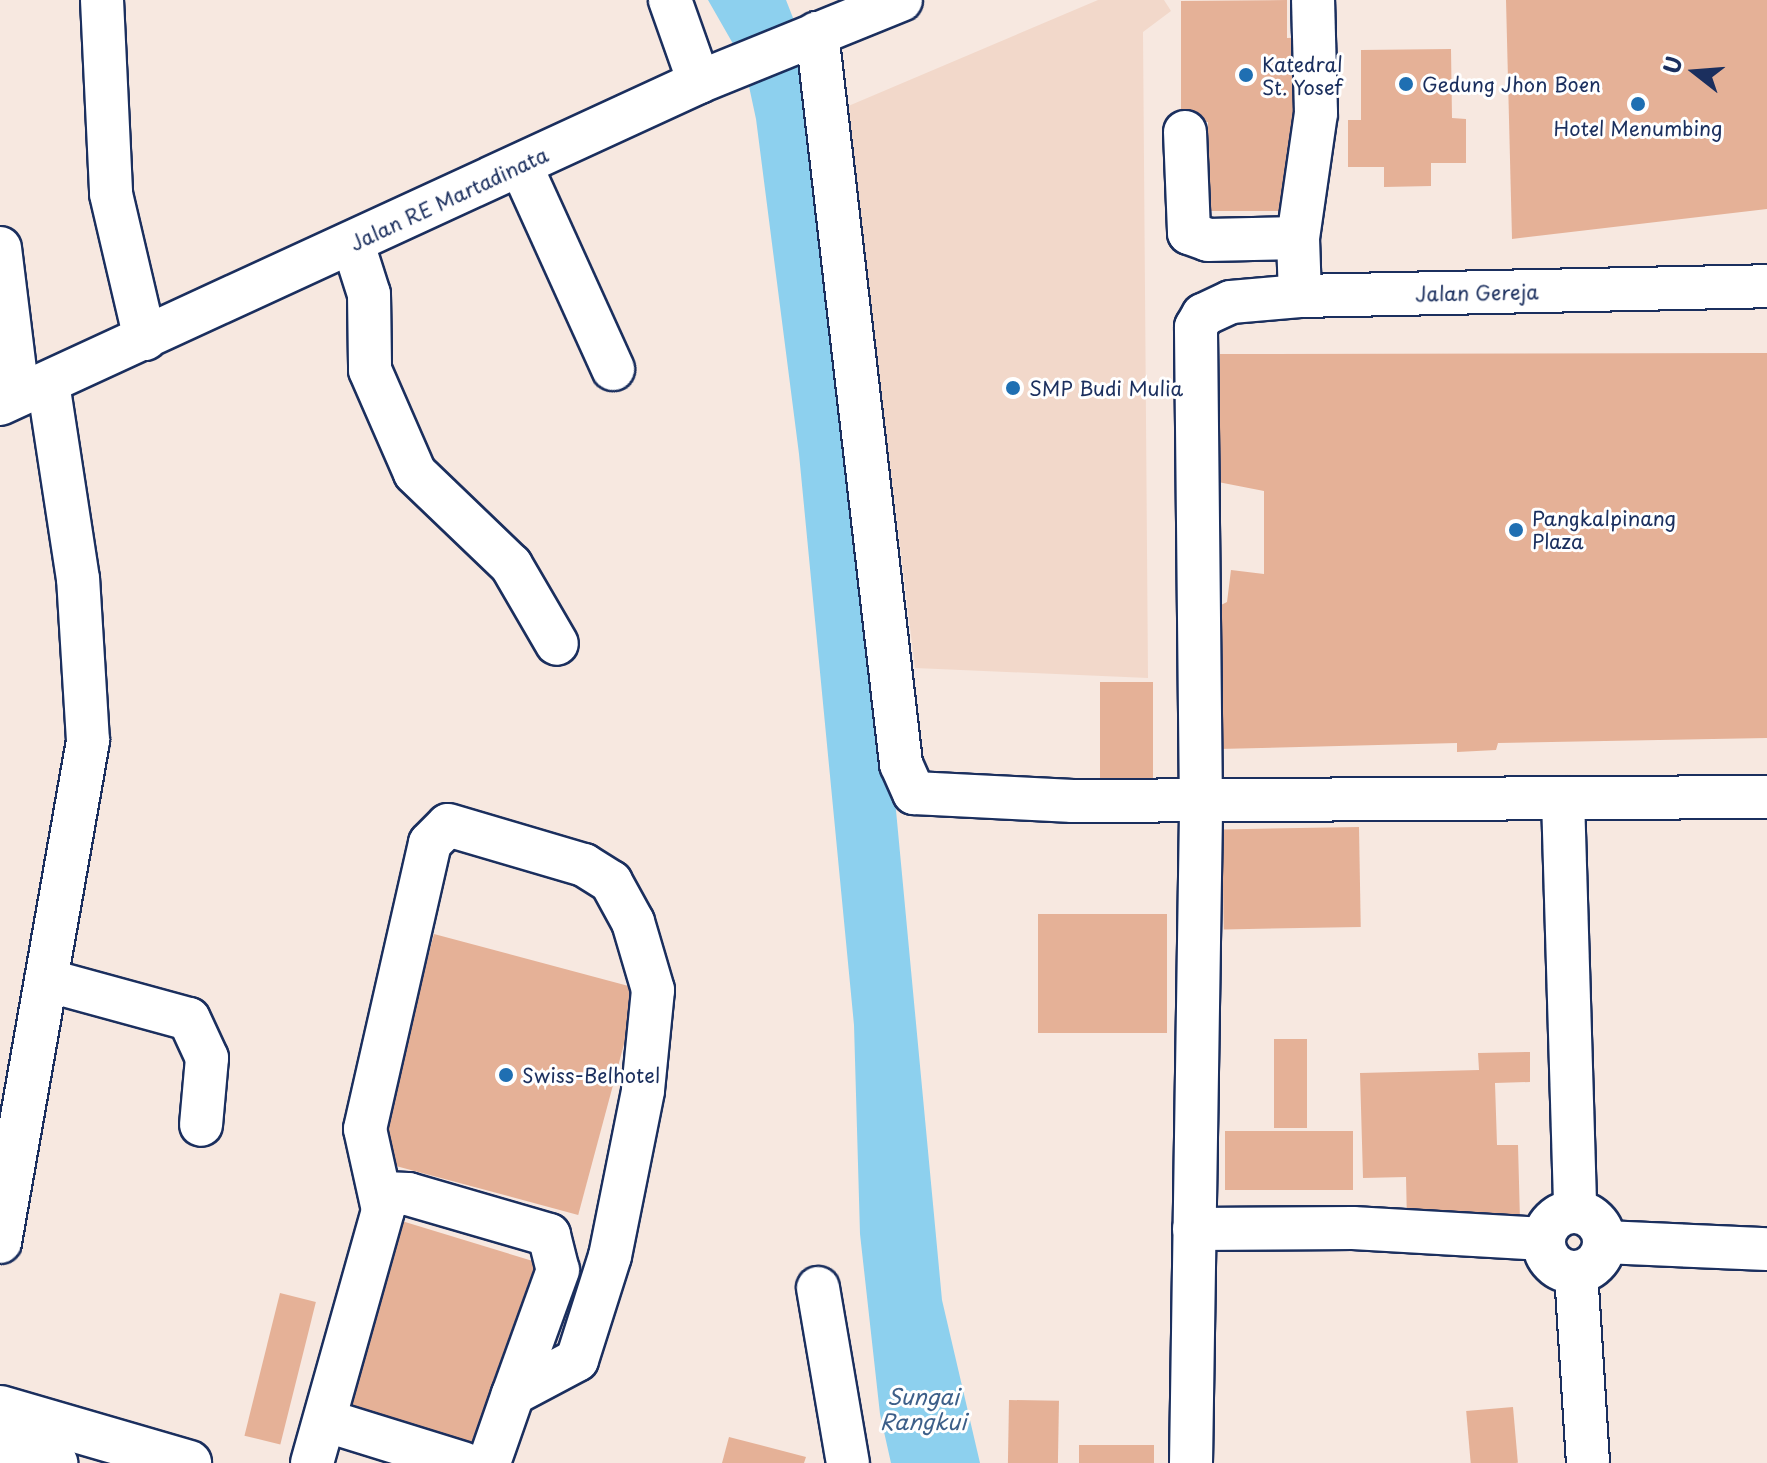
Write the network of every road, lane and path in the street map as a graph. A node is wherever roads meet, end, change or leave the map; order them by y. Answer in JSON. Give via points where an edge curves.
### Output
{"nodes":[{"id":1,"x":102,"y":0,"type":"edge"},
{"id":2,"x":670,"y":0,"type":"edge"},
{"id":3,"x":901,"y":0,"type":"edge"},
{"id":4,"x":1313,"y":0,"type":"edge"},
{"id":5,"x":817,"y":24,"type":"edge"},
{"id":6,"x":718,"y":75,"type":"junction"},
{"id":7,"x":1185,"y":132,"type":"dead end"},
{"id":8,"x":521,"y":166,"type":"junction"},
{"id":9,"x":1298,"y":238,"type":"junction"},
{"id":10,"x":353,"y":244,"type":"junction"},
{"id":11,"x":0,"y":248,"type":"edge"},
{"id":12,"x":1767,"y":286,"type":"edge"},
{"id":13,"x":1300,"y":296,"type":"junction"},
{"id":14,"x":145,"y":339,"type":"junction"},
{"id":15,"x":613,"y":369,"type":"dead end"},
{"id":16,"x":22,"y":394,"type":"edge"},
{"id":17,"x":557,"y":644,"type":"dead end"},
{"id":18,"x":1767,"y":797,"type":"edge"},
{"id":19,"x":1563,"y":798,"type":"junction"},
{"id":20,"x":1199,"y":799,"type":"junction"},
{"id":21,"x":46,"y":980,"type":"junction"},
{"id":22,"x":201,"y":1125,"type":"dead end"},
{"id":23,"x":383,"y":1193,"type":"junction"},
{"id":24,"x":1575,"y":1212,"type":"junction"},
{"id":25,"x":1194,"y":1229,"type":"junction"},
{"id":26,"x":1544,"y":1239,"type":"junction"},
{"id":27,"x":0,"y":1242,"type":"edge"},
{"id":28,"x":1604,"y":1242,"type":"junction"},
{"id":29,"x":1767,"y":1249,"type":"edge"},
{"id":30,"x":1576,"y":1272,"type":"junction"},
{"id":31,"x":818,"y":1288,"type":"dead end"},
{"id":32,"x":513,"y":1394,"type":"junction"},
{"id":33,"x":0,"y":1408,"type":"edge"},
{"id":34,"x":327,"y":1421,"type":"junction"},
{"id":35,"x":0,"y":1446,"type":"edge"},
{"id":36,"x":55,"y":1463,"type":"edge"},
{"id":37,"x":189,"y":1463,"type":"edge"},
{"id":38,"x":312,"y":1463,"type":"edge"},
{"id":39,"x":463,"y":1463,"type":"edge"},
{"id":40,"x":489,"y":1463,"type":"edge"},
{"id":41,"x":848,"y":1463,"type":"edge"},
{"id":42,"x":1191,"y":1463,"type":"edge"},
{"id":43,"x":1588,"y":1463,"type":"edge"}],
"edges":[{"from":1,"to":14,"type":"street","via":[[111,194]]},
{"from":2,"to":6,"type":"street"},
{"from":3,"to":5,"type":"street","name":"Jalan RE Martadinata"},
{"from":4,"to":9,"type":"street","via":[[1313,156]]},
{"from":5,"to":6,"type":"street","name":"Jalan RE Martadinata"},
{"from":5,"to":20,"type":"street","via":[[904,779],[928,798]]},
{"from":6,"to":8,"type":"street","name":"Jalan RE Martadinata"},
{"from":7,"to":9,"type":"street","via":[[1189,233],[1208,240]]},
{"from":8,"to":10,"type":"street","name":"Jalan RE Martadinata"},
{"from":8,"to":15,"type":"street"},
{"from":9,"to":13,"type":"street"},
{"from":10,"to":14,"type":"street","name":"Jalan RE Martadinata"},
{"from":10,"to":17,"type":"street","via":[[369,294],[370,370],[415,473],[511,565]]},
{"from":11,"to":16,"type":"street"},
{"from":12,"to":13,"type":"street","name":"Jalan Gereja"},
{"from":13,"to":20,"type":"street","name":"Jalan Gereja","via":[[1231,302],[1203,315],[1196,327]]},
{"from":14,"to":16,"type":"street","name":"Jalan RE Martadinata"},
{"from":16,"to":21,"type":"street","via":[[78,579],[89,722]]},
{"from":18,"to":19,"type":"street"},
{"from":19,"to":20,"type":"street"},
{"from":19,"to":24,"type":"street"},
{"from":20,"to":25,"type":"street"},
{"from":21,"to":22,"type":"street","via":[[189,1019],[207,1058]]},
{"from":21,"to":27,"type":"street"},
{"from":23,"to":32,"type":"street","via":[[408,1194],[549,1235],[558,1270]]},
{"from":23,"to":32,"type":"street","via":[[364,1149],[430,843],[448,825],[584,865],[611,882],[644,953],[653,990],[643,1091],[610,1256],[577,1360]]},
{"from":23,"to":34,"type":"street"},
{"from":24,"to":26,"type":"street","via":[[1560,1215]]},
{"from":24,"to":28,"type":"street","via":[[1596,1221]]},
{"from":25,"to":26,"type":"street","via":[[1353,1228]]},
{"from":25,"to":42,"type":"street"},
{"from":26,"to":30,"type":"street","via":[[1552,1263]]},
{"from":28,"to":29,"type":"street"},
{"from":28,"to":30,"type":"street","via":[[1596,1263]]},
{"from":30,"to":43,"type":"street"},
{"from":31,"to":41,"type":"street"},
{"from":32,"to":40,"type":"street"},
{"from":33,"to":37,"type":"highway"},
{"from":34,"to":38,"type":"street"},
{"from":34,"to":39,"type":"street"},
{"from":35,"to":36,"type":"highway"}]}
